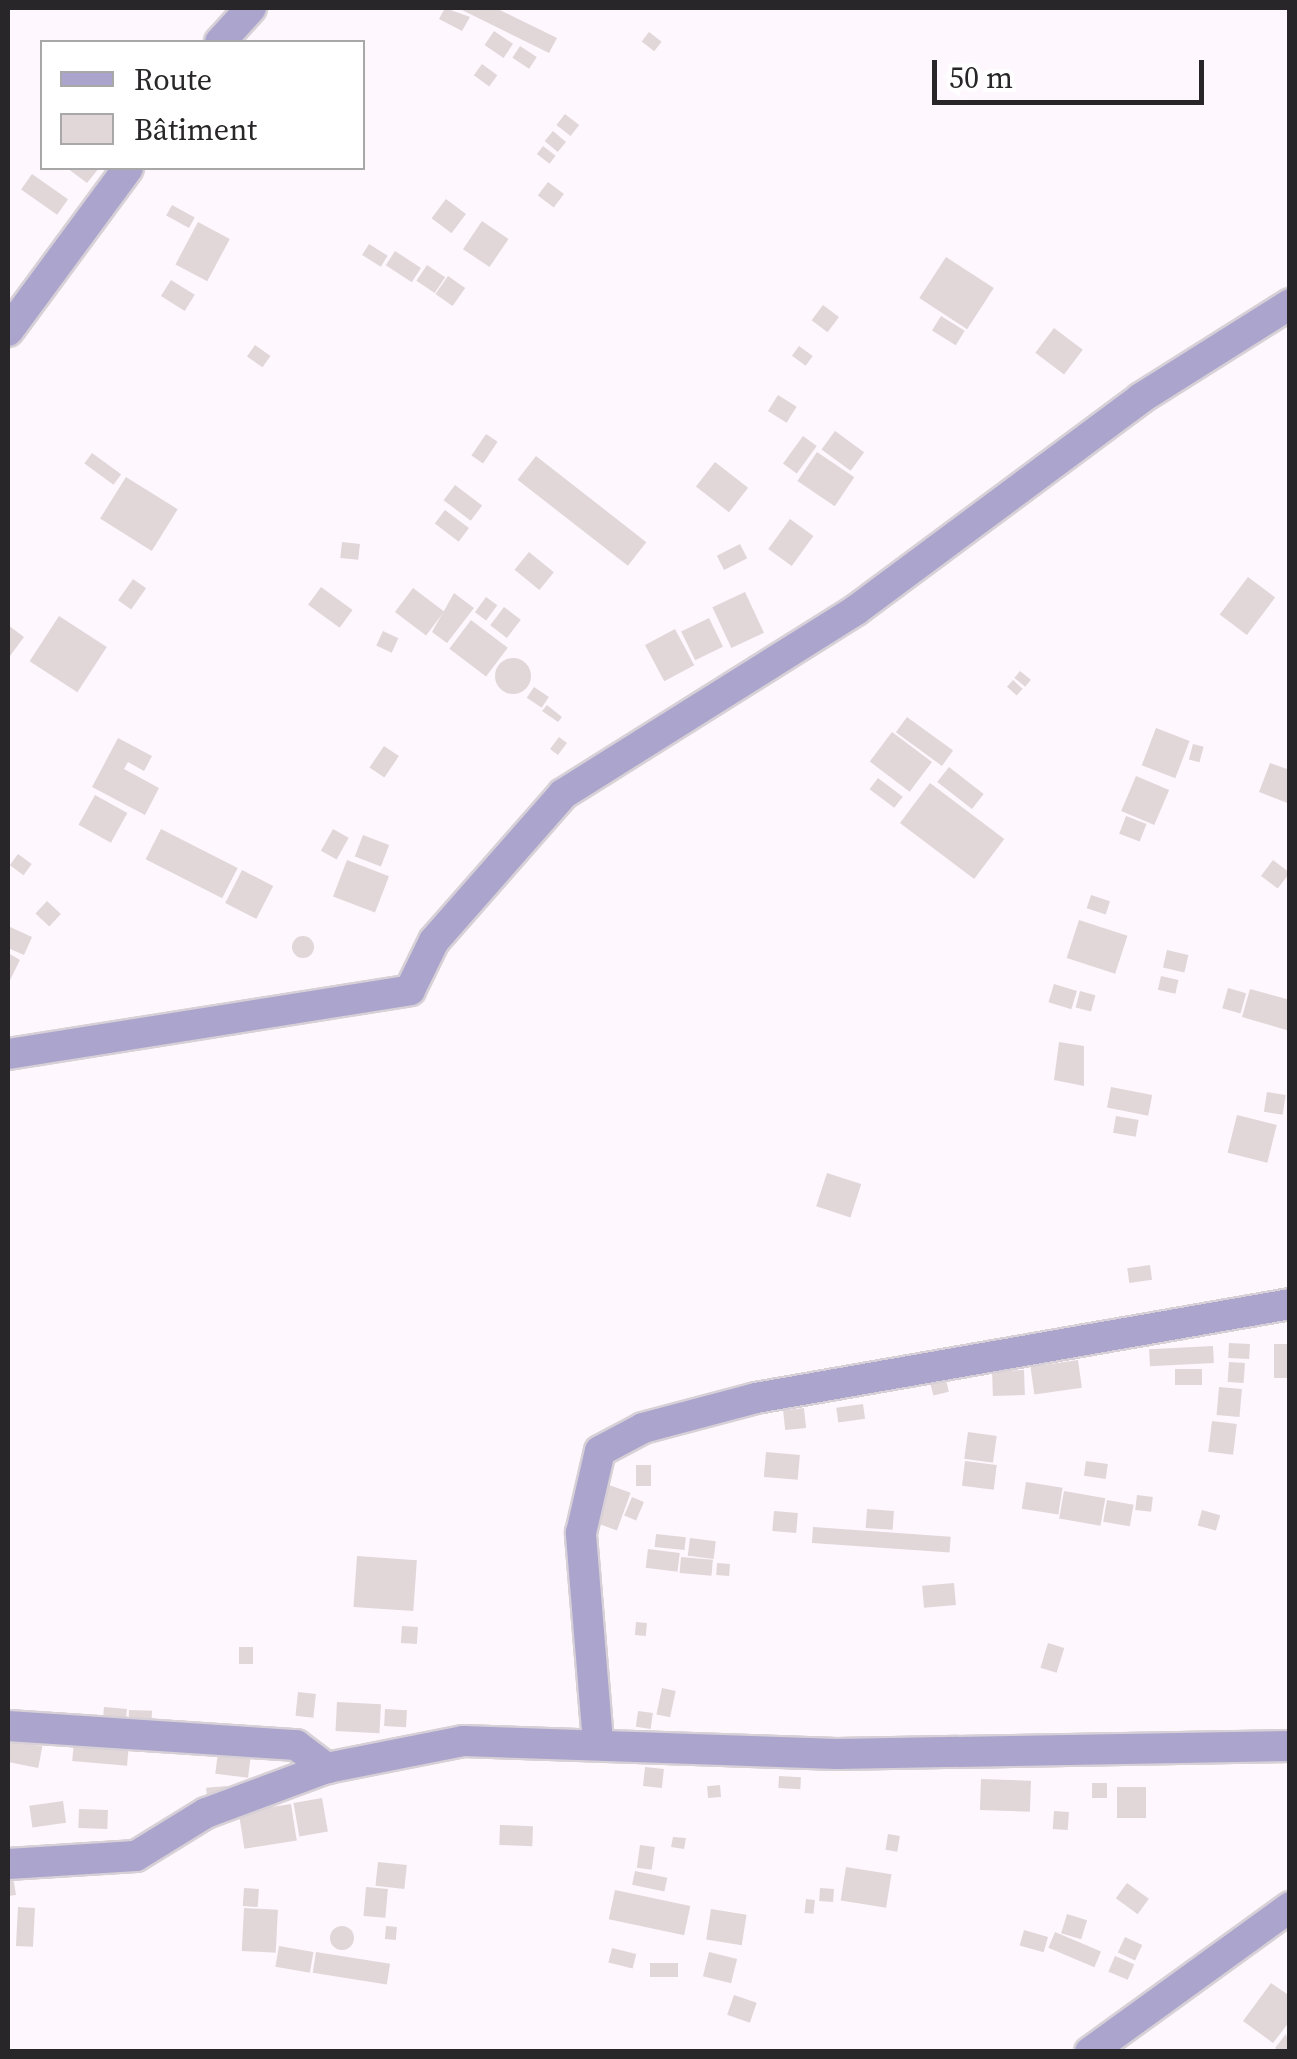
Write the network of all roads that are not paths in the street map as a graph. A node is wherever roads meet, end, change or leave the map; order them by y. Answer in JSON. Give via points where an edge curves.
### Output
{"nodes":[{"id":1,"x":250,"y":8,"type":"edge"},
{"id":2,"x":222,"y":40,"type":"edge"},
{"id":3,"x":127,"y":170,"type":"edge"},
{"id":4,"x":1290,"y":304,"type":"edge"},
{"id":5,"x":8,"y":331,"type":"edge"},
{"id":6,"x":8,"y":1054,"type":"edge"},
{"id":7,"x":1290,"y":1304,"type":"edge"},
{"id":8,"x":8,"y":1726,"type":"edge"},
{"id":9,"x":598,"y":1742,"type":"junction"},
{"id":10,"x":1290,"y":1746,"type":"edge"},
{"id":11,"x":328,"y":1768,"type":"junction"},
{"id":12,"x":8,"y":1864,"type":"edge"},
{"id":13,"x":1290,"y":1908,"type":"edge"},
{"id":14,"x":1090,"y":2052,"type":"edge"}],
"edges":[{"from":1,"to":2,"type":"street"},
{"from":3,"to":5,"type":"street"},
{"from":4,"to":6,"type":"street","via":[[1141,398],[856,610],[578,782],[434,941],[410,990]]},
{"from":7,"to":9,"type":"street","via":[[756,1398],[644,1428],[600,1450],[581,1533]]},
{"from":8,"to":11,"type":"street","via":[[296,1745]]},
{"from":9,"to":10,"type":"street","via":[[837,1754]]},
{"from":9,"to":11,"type":"street","via":[[463,1741]]},
{"from":11,"to":12,"type":"street","via":[[206,1813],[136,1856]]},
{"from":13,"to":14,"type":"street"}]}
